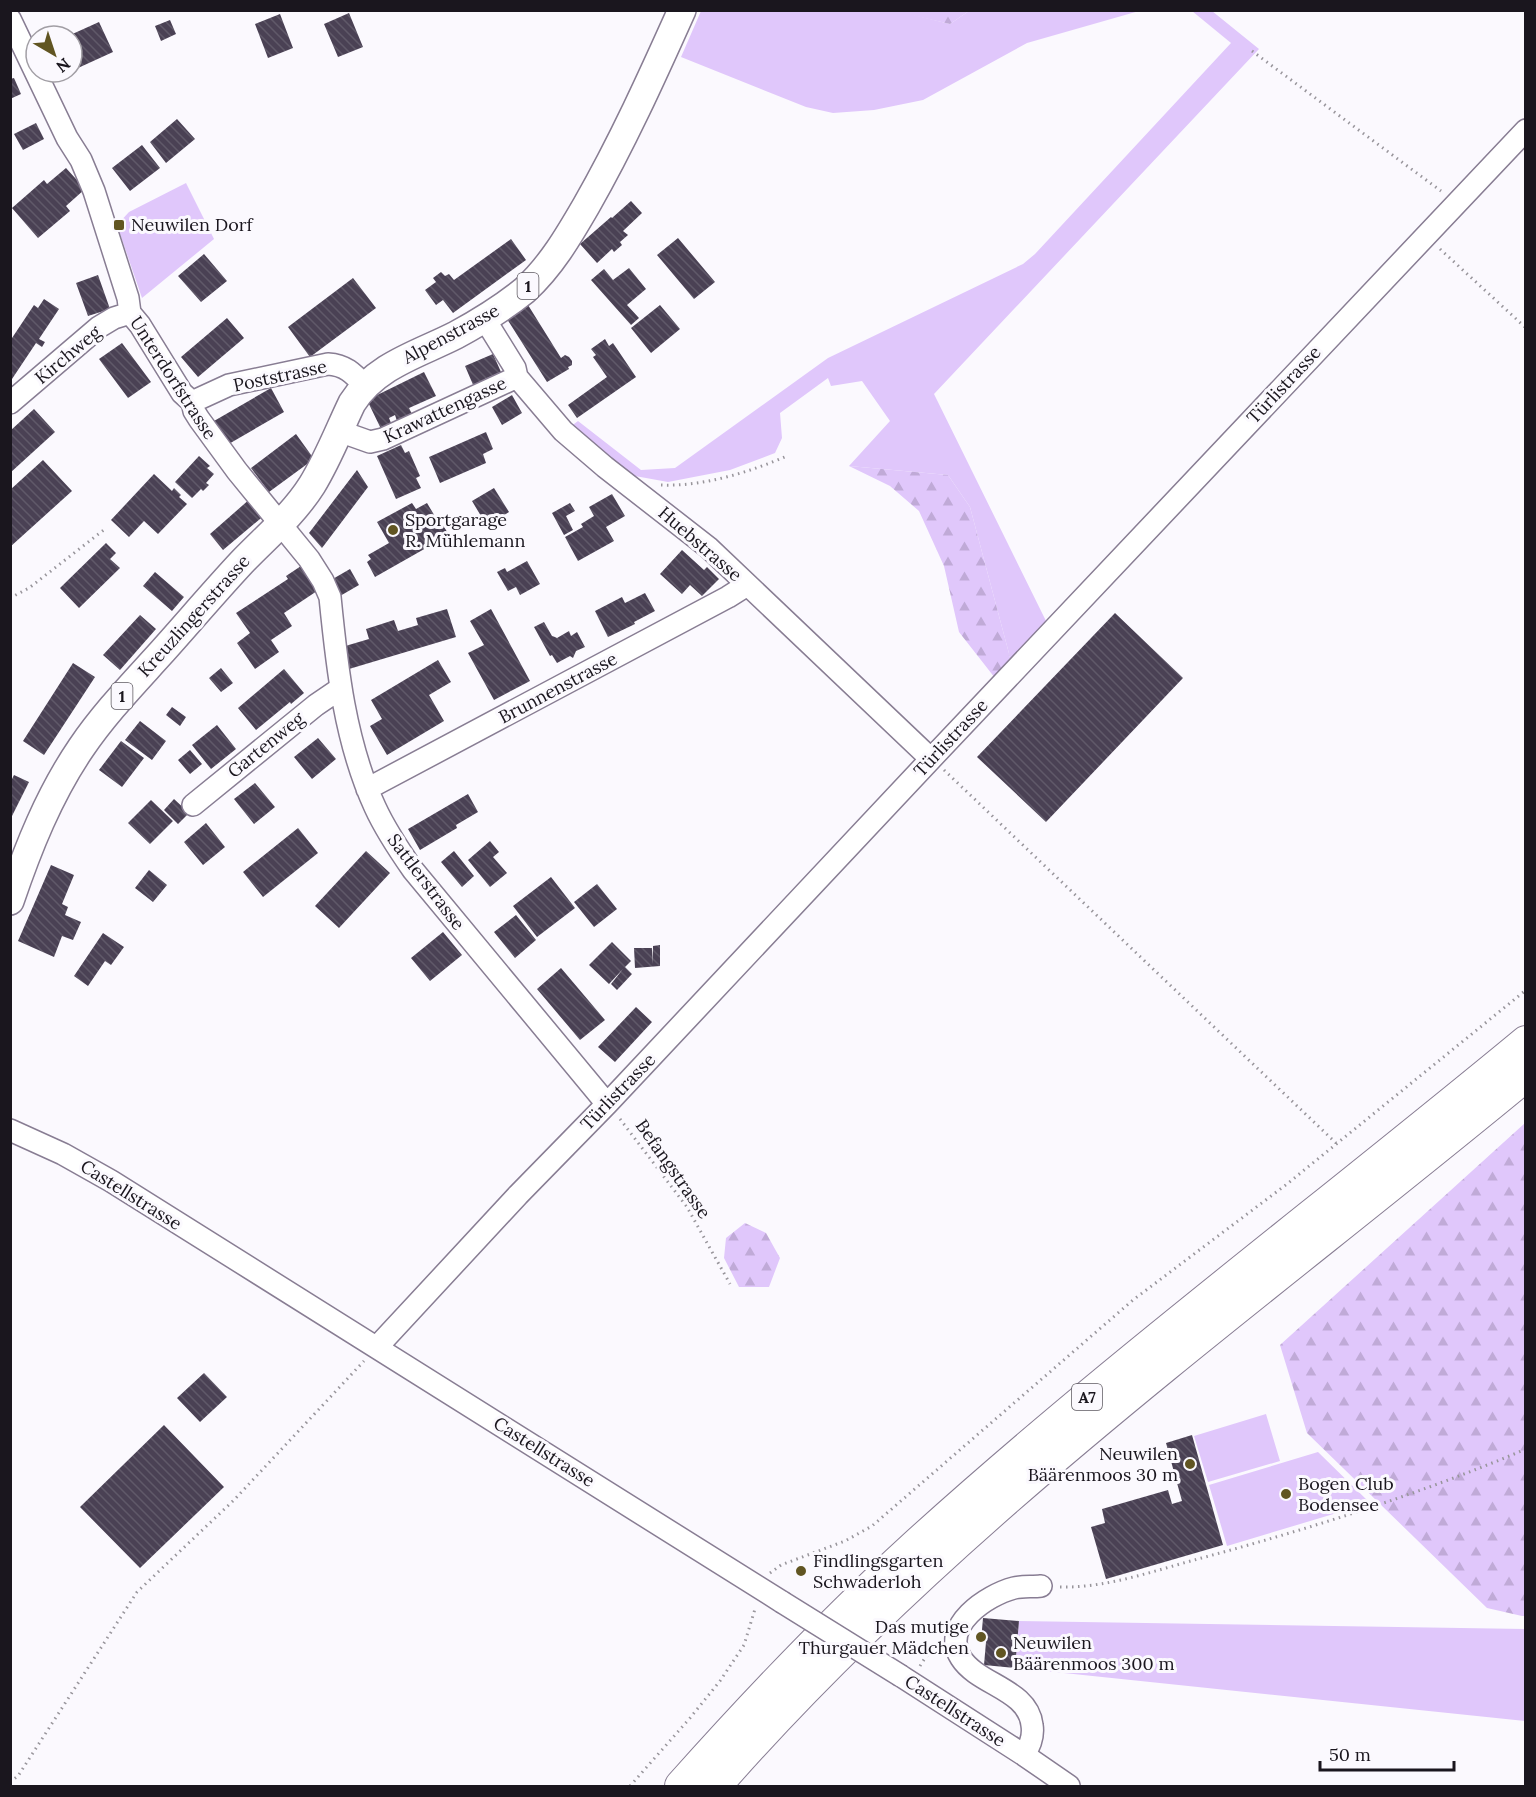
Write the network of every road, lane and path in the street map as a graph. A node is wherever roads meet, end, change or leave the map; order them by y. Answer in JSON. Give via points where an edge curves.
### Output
{"nodes":[{"id":1,"x":28,"y":10,"type":"edge"},
{"id":2,"x":681,"y":10,"type":"edge"},
{"id":3,"x":10,"y":19,"type":"edge"},
{"id":4,"x":1252,"y":51,"type":"dead end"},
{"id":5,"x":1526,"y":130,"type":"edge"},
{"id":6,"x":1457,"y":202,"type":"junction"},
{"id":7,"x":1426,"y":236,"type":"junction"},
{"id":8,"x":130,"y":313,"type":"junction"},
{"id":9,"x":484,"y":318,"type":"junction"},
{"id":10,"x":1526,"y":328,"type":"edge"},
{"id":11,"x":517,"y":377,"type":"junction"},
{"id":12,"x":364,"y":385,"type":"junction"},
{"id":13,"x":192,"y":402,"type":"junction"},
{"id":14,"x":10,"y":404,"type":"edge"},
{"id":15,"x":339,"y":431,"type":"junction"},
{"id":16,"x":787,"y":456,"type":"dead end"},
{"id":17,"x":632,"y":488,"type":"junction"},
{"id":18,"x":281,"y":524,"type":"junction"},
{"id":19,"x":105,"y":529,"type":"dead end"},
{"id":20,"x":747,"y":585,"type":"junction"},
{"id":21,"x":10,"y":598,"type":"edge"},
{"id":22,"x":341,"y":688,"type":"junction"},
{"id":23,"x":931,"y":759,"type":"junction"},
{"id":24,"x":367,"y":789,"type":"junction"},
{"id":25,"x":193,"y":805,"type":"dead end"},
{"id":26,"x":10,"y":901,"type":"edge"},
{"id":27,"x":1526,"y":990,"type":"edge"},
{"id":28,"x":1526,"y":1042,"type":"edge"},
{"id":29,"x":1526,"y":1075,"type":"edge"},
{"id":30,"x":607,"y":1104,"type":"junction"},
{"id":31,"x":10,"y":1130,"type":"edge"},
{"id":32,"x":1336,"y":1143,"type":"junction"},
{"id":33,"x":730,"y":1284,"type":"dead end"},
{"id":34,"x":376,"y":1347,"type":"junction"},
{"id":35,"x":1526,"y":1449,"type":"edge"},
{"id":36,"x":1041,"y":1586,"type":"joint"},
{"id":37,"x":760,"y":1588,"type":"junction"},
{"id":38,"x":955,"y":1638,"type":"junction"},
{"id":39,"x":905,"y":1679,"type":"junction"},
{"id":40,"x":1023,"y":1755,"type":"junction"},
{"id":41,"x":10,"y":1782,"type":"edge"},
{"id":42,"x":630,"y":1786,"type":"edge"},
{"id":43,"x":681,"y":1786,"type":"edge"},
{"id":44,"x":715,"y":1786,"type":"edge"},
{"id":45,"x":1069,"y":1786,"type":"edge"}],
"edges":[{"from":1,"to":3,"type":"street"},
{"from":2,"to":9,"type":"main road","name":"Alpenstrasse","number":"1","via":[[603,176],[555,258],[524,290]]},
{"from":3,"to":8,"type":"street","name":"Unterdorfstrasse","via":[[94,191]]},
{"from":4,"to":6,"type":"path"},
{"from":5,"to":6,"type":"street","name":"Türlistrasse"},
{"from":6,"to":7,"type":"street","name":"Türlistrasse"},
{"from":7,"to":10,"type":"path"},
{"from":7,"to":23,"type":"street","name":"Türlistrasse"},
{"from":8,"to":13,"type":"street","name":"Unterdorfstrasse","via":[[182,393]]},
{"from":8,"to":14,"type":"street","name":"Kirchweg","via":[[99,327]]},
{"from":9,"to":11,"type":"street","name":"Huebstrasse"},
{"from":9,"to":12,"type":"main road","name":"Alpenstrasse","number":"1","via":[[395,364]]},
{"from":11,"to":15,"type":"street","name":"Krawattengasse","via":[[383,439],[370,442]]},
{"from":11,"to":17,"type":"street","name":"Huebstrasse","via":[[563,431]]},
{"from":12,"to":13,"type":"street","name":"Poststrasse","via":[[348,368],[328,364],[229,385]]},
{"from":12,"to":15,"type":"main road","name":"Alpenstrasse","number":"1"},
{"from":13,"to":18,"type":"street","name":"Unterdorfstrasse","via":[[211,437]]},
{"from":15,"to":18,"type":"main road","name":"Alpenstrasse","number":"1","via":[[312,485]]},
{"from":16,"to":17,"type":"path","via":[[710,481]]},
{"from":17,"to":20,"type":"street","name":"Huebstrasse","via":[[695,536]]},
{"from":18,"to":22,"type":"street","name":"Sattlerstrasse","via":[[327,590]]},
{"from":18,"to":26,"type":"main road","name":"Kreuzlingerstrasse","number":"1","via":[[114,705],[79,750],[45,810]]},
{"from":19,"to":21,"type":"path","via":[[29,588]]},
{"from":20,"to":23,"type":"street","name":"Huebstrasse"},
{"from":20,"to":24,"type":"street","name":"Brunnenstrasse"},
{"from":22,"to":24,"type":"street","name":"Sattlerstrasse"},
{"from":22,"to":25,"type":"street","name":"Gartenweg"},
{"from":23,"to":30,"type":"street","name":"Türlistrasse"},
{"from":23,"to":32,"type":"path"},
{"from":24,"to":30,"type":"street","name":"Sattlerstrasse","via":[[413,870]]},
{"from":27,"to":32,"type":"path"},
{"from":28,"to":43,"type":"highway","number":"A7","via":[[1176,1323],[984,1485],[856,1602]]},
{"from":29,"to":44,"type":"highway","number":"A7","via":[[1143,1383],[1004,1501],[862,1632]]},
{"from":30,"to":33,"type":"path","name":"Befangstrasse","via":[[687,1207]]},
{"from":30,"to":34,"type":"street","name":"Türlistrasse"},
{"from":31,"to":34,"type":"street","name":"Castellstrasse","via":[[111,1181]]},
{"from":32,"to":37,"type":"path","via":[[1132,1300],[872,1526],[845,1541],[781,1565],[766,1576]]},
{"from":34,"to":37,"type":"street","name":"Castellstrasse"},
{"from":34,"to":41,"type":"path","via":[[234,1500],[137,1592],[18,1776]]},
{"from":35,"to":36,"type":"path","via":[[1403,1497],[1236,1549],[1111,1583]]},
{"from":36,"to":38,"type":"street","via":[[1015,1588],[985,1602],[965,1619]]},
{"from":37,"to":39,"type":"street","name":"Castellstrasse","bridge":true},
{"from":37,"to":42,"type":"path","via":[[744,1645],[720,1681]]},
{"from":38,"to":39,"type":"path","via":[[936,1647]]},
{"from":38,"to":40,"type":"street","via":[[964,1662],[1028,1710],[1032,1738]]},
{"from":39,"to":40,"type":"street","name":"Castellstrasse"},
{"from":40,"to":45,"type":"street","name":"Castellstrasse"}]}
